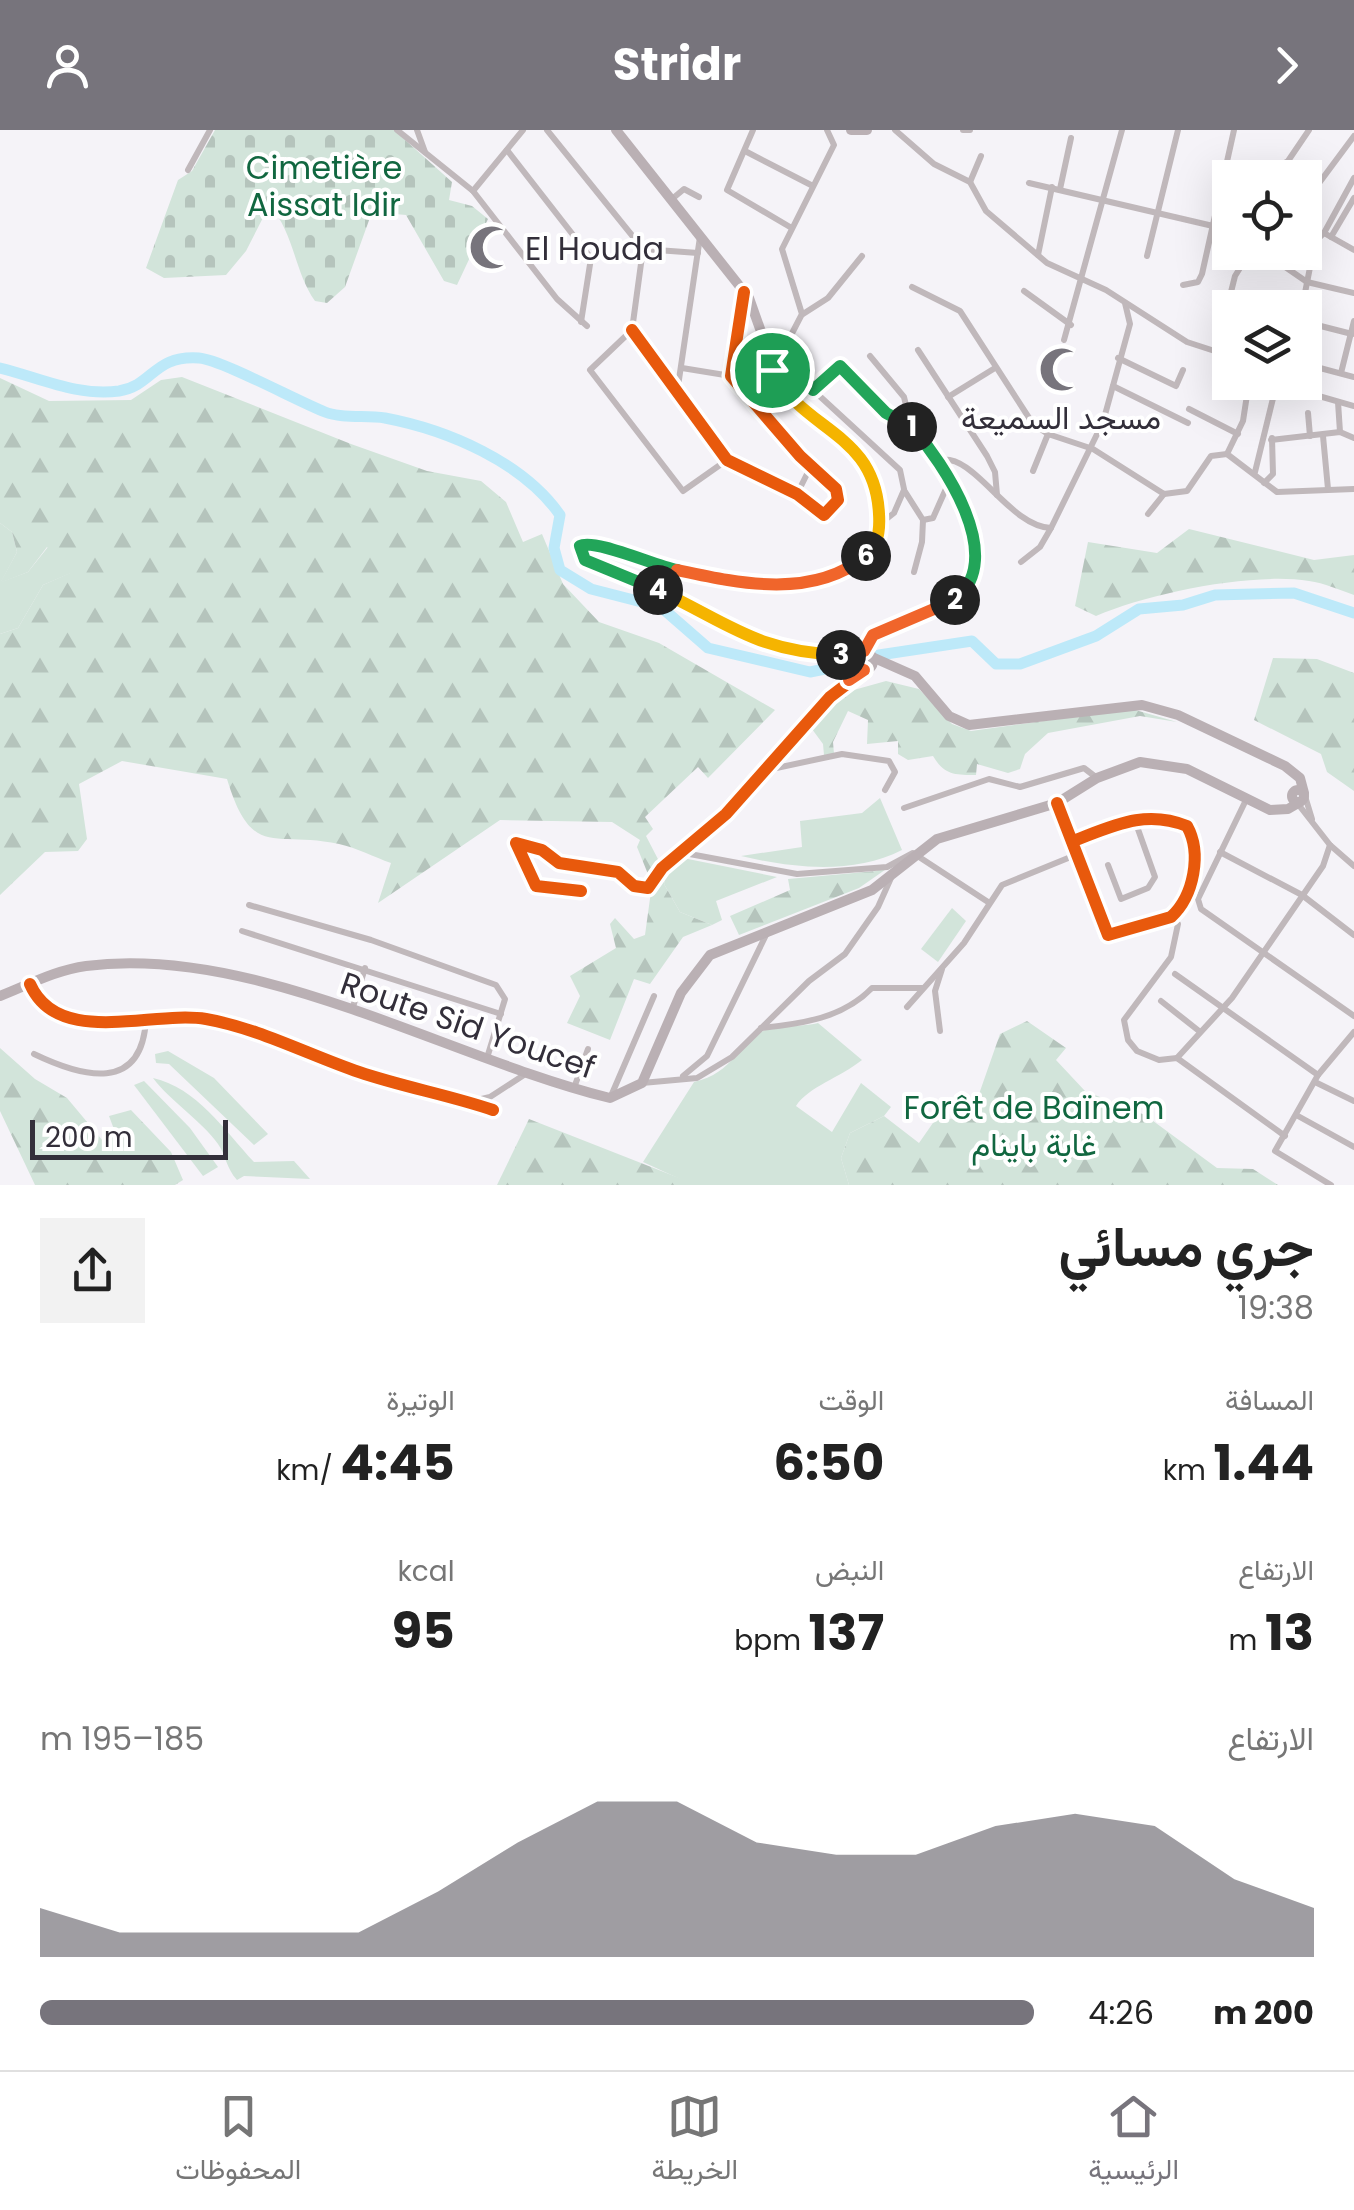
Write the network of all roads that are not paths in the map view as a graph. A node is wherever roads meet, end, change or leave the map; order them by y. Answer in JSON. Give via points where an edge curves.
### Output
{"nodes":[{"id":1,"x":210,"y":130,"type":"edge"},
{"id":2,"x":398,"y":130,"type":"edge"},
{"id":3,"x":416,"y":130,"type":"edge"},
{"id":4,"x":524,"y":130,"type":"edge"},
{"id":5,"x":548,"y":130,"type":"edge"},
{"id":6,"x":616,"y":130,"type":"edge"},
{"id":7,"x":753,"y":130,"type":"edge"},
{"id":8,"x":828,"y":130,"type":"edge"},
{"id":9,"x":852,"y":130,"type":"edge"},
{"id":10,"x":867,"y":130,"type":"edge"},
{"id":11,"x":895,"y":130,"type":"edge"},
{"id":12,"x":1122,"y":130,"type":"edge"},
{"id":13,"x":1178,"y":130,"type":"edge"},
{"id":14,"x":1234,"y":130,"type":"edge"},
{"id":15,"x":1309,"y":130,"type":"edge"},
{"id":16,"x":1354,"y":136,"type":"edge"},
{"id":17,"x":1071,"y":138,"type":"dead end"},
{"id":18,"x":506,"y":150,"type":"junction"},
{"id":19,"x":745,"y":151,"type":"junction"},
{"id":20,"x":426,"y":155,"type":"junction"},
{"id":21,"x":981,"y":156,"type":"dead end"},
{"id":22,"x":1227,"y":160,"type":"edge"},
{"id":23,"x":1289,"y":160,"type":"edge"},
{"id":24,"x":188,"y":170,"type":"dead end"},
{"id":25,"x":1354,"y":178,"type":"edge"},
{"id":26,"x":1322,"y":179,"type":"edge"},
{"id":27,"x":970,"y":182,"type":"junction"},
{"id":28,"x":1028,"y":182,"type":"dead end"},
{"id":29,"x":811,"y":185,"type":"junction"},
{"id":30,"x":1056,"y":188,"type":"junction"},
{"id":31,"x":473,"y":191,"type":"junction"},
{"id":32,"x":699,"y":197,"type":"dead end"},
{"id":33,"x":1354,"y":198,"type":"edge"},
{"id":34,"x":672,"y":200,"type":"junction"},
{"id":35,"x":1106,"y":200,"type":"junction"},
{"id":36,"x":1158,"y":212,"type":"junction"},
{"id":37,"x":1212,"y":224,"type":"edge"},
{"id":38,"x":790,"y":227,"type":"junction"},
{"id":39,"x":1212,"y":232,"type":"edge"},
{"id":40,"x":1328,"y":235,"type":"junction"},
{"id":41,"x":700,"y":237,"type":"junction"},
{"id":42,"x":642,"y":249,"type":"junction"},
{"id":43,"x":1354,"y":250,"type":"edge"},
{"id":44,"x":698,"y":253,"type":"junction"},
{"id":45,"x":862,"y":256,"type":"dead end"},
{"id":46,"x":1038,"y":256,"type":"junction"},
{"id":47,"x":1147,"y":256,"type":"dead end"},
{"id":48,"x":1084,"y":281,"type":"junction"},
{"id":49,"x":1307,"y":282,"type":"junction"},
{"id":50,"x":1183,"y":285,"type":"dead end"},
{"id":51,"x":912,"y":286,"type":"dead end"},
{"id":52,"x":1232,"y":290,"type":"edge"},
{"id":53,"x":1305,"y":290,"type":"edge"},
{"id":54,"x":744,"y":292,"type":"junction"},
{"id":55,"x":1024,"y":292,"type":"dead end"},
{"id":56,"x":1354,"y":293,"type":"edge"},
{"id":57,"x":1124,"y":302,"type":"junction"},
{"id":58,"x":802,"y":314,"type":"junction"},
{"id":59,"x":1354,"y":321,"type":"edge"},
{"id":60,"x":1071,"y":325,"type":"junction"},
{"id":61,"x":1322,"y":326,"type":"edge"},
{"id":62,"x":632,"y":330,"type":"junction"},
{"id":63,"x":1353,"y":334,"type":"edge"},
{"id":64,"x":1064,"y":340,"type":"dead end"},
{"id":65,"x":1212,"y":349,"type":"edge"},
{"id":66,"x":918,"y":350,"type":"dead end"},
{"id":67,"x":785,"y":354,"type":"junction"},
{"id":68,"x":870,"y":356,"type":"dead end"},
{"id":69,"x":1118,"y":358,"type":"junction"},
{"id":70,"x":682,"y":368,"type":"junction"},
{"id":71,"x":995,"y":368,"type":"junction"},
{"id":72,"x":1322,"y":368,"type":"edge"},
{"id":73,"x":772,"y":370,"type":"junction"},
{"id":74,"x":1184,"y":370,"type":"dead end"},
{"id":75,"x":1340,"y":373,"type":"junction"},
{"id":76,"x":731,"y":376,"type":"junction"},
{"id":77,"x":1354,"y":376,"type":"edge"},
{"id":78,"x":1112,"y":386,"type":"junction"},
{"id":79,"x":813,"y":390,"type":"junction"},
{"id":80,"x":677,"y":394,"type":"junction"},
{"id":81,"x":948,"y":397,"type":"junction"},
{"id":82,"x":1322,"y":397,"type":"edge"},
{"id":83,"x":1249,"y":400,"type":"edge"},
{"id":84,"x":1273,"y":400,"type":"edge"},
{"id":85,"x":1338,"y":402,"type":"junction"},
{"id":86,"x":1354,"y":406,"type":"edge"},
{"id":87,"x":1188,"y":409,"type":"dead end"},
{"id":88,"x":1308,"y":413,"type":"dead end"},
{"id":89,"x":1188,"y":424,"type":"dead end"},
{"id":90,"x":911,"y":426,"type":"junction"},
{"id":91,"x":1340,"y":432,"type":"junction"},
{"id":92,"x":1048,"y":434,"type":"junction"},
{"id":93,"x":1238,"y":434,"type":"junction"},
{"id":94,"x":1323,"y":436,"type":"junction"},
{"id":95,"x":1310,"y":437,"type":"junction"},
{"id":96,"x":1354,"y":438,"type":"edge"},
{"id":97,"x":1093,"y":449,"type":"junction"},
{"id":98,"x":1227,"y":454,"type":"junction"},
{"id":99,"x":727,"y":460,"type":"junction"},
{"id":100,"x":940,"y":460,"type":"junction"},
{"id":101,"x":811,"y":466,"type":"junction"},
{"id":102,"x":1033,"y":472,"type":"dead end"},
{"id":103,"x":1255,"y":472,"type":"junction"},
{"id":104,"x":949,"y":482,"type":"junction"},
{"id":105,"x":1264,"y":483,"type":"junction"},
{"id":106,"x":1328,"y":489,"type":"junction"},
{"id":107,"x":904,"y":490,"type":"junction"},
{"id":108,"x":1354,"y":490,"type":"edge"},
{"id":109,"x":798,"y":494,"type":"junction"},
{"id":110,"x":1164,"y":494,"type":"junction"},
{"id":111,"x":996,"y":496,"type":"junction"},
{"id":112,"x":1148,"y":514,"type":"dead end"},
{"id":113,"x":923,"y":520,"type":"junction"},
{"id":114,"x":880,"y":524,"type":"junction"},
{"id":115,"x":1051,"y":528,"type":"junction"},
{"id":116,"x":1020,"y":562,"type":"dead end"},
{"id":117,"x":914,"y":572,"type":"dead end"},
{"id":118,"x":862,"y":661,"type":"junction"},
{"id":119,"x":766,"y":770,"type":"junction"},
{"id":120,"x":1097,"y":778,"type":"junction"},
{"id":121,"x":884,"y":790,"type":"dead end"},
{"id":122,"x":1298,"y":797,"type":"junction"},
{"id":123,"x":1246,"y":800,"type":"junction"},
{"id":124,"x":1058,"y":803,"type":"junction"},
{"id":125,"x":904,"y":808,"type":"dead end"},
{"id":126,"x":1134,"y":818,"type":"junction"},
{"id":127,"x":1073,"y":841,"type":"junction"},
{"id":128,"x":1330,"y":845,"type":"junction"},
{"id":129,"x":679,"y":852,"type":"junction"},
{"id":130,"x":1220,"y":852,"type":"junction"},
{"id":131,"x":1078,"y":854,"type":"junction"},
{"id":132,"x":920,"y":855,"type":"junction"},
{"id":133,"x":1108,"y":865,"type":"dead end"},
{"id":134,"x":1354,"y":866,"type":"edge"},
{"id":135,"x":892,"y":877,"type":"junction"},
{"id":136,"x":582,"y":891,"type":"dead end"},
{"id":137,"x":1302,"y":895,"type":"junction"},
{"id":138,"x":988,"y":902,"type":"junction"},
{"id":139,"x":249,"y":905,"type":"dead end"},
{"id":140,"x":1178,"y":924,"type":"dead end"},
{"id":141,"x":242,"y":931,"type":"dead end"},
{"id":142,"x":768,"y":932,"type":"junction"},
{"id":143,"x":1354,"y":934,"type":"edge"},
{"id":144,"x":1263,"y":950,"type":"junction"},
{"id":145,"x":944,"y":965,"type":"junction"},
{"id":146,"x":365,"y":968,"type":"junction"},
{"id":147,"x":1175,"y":974,"type":"dead end"},
{"id":148,"x":30,"y":984,"type":"junction"},
{"id":149,"x":923,"y":988,"type":"junction"},
{"id":150,"x":0,"y":996,"type":"edge"},
{"id":151,"x":654,"y":996,"type":"dead end"},
{"id":152,"x":1161,"y":1002,"type":"dead end"},
{"id":153,"x":907,"y":1007,"type":"dead end"},
{"id":154,"x":1223,"y":1008,"type":"junction"},
{"id":155,"x":352,"y":1012,"type":"junction"},
{"id":156,"x":501,"y":1014,"type":"junction"},
{"id":157,"x":1354,"y":1016,"type":"edge"},
{"id":158,"x":146,"y":1019,"type":"junction"},
{"id":159,"x":762,"y":1028,"type":"junction"},
{"id":160,"x":940,"y":1030,"type":"dead end"},
{"id":161,"x":1199,"y":1031,"type":"junction"},
{"id":162,"x":1354,"y":1032,"type":"edge"},
{"id":163,"x":1341,"y":1046,"type":"junction"},
{"id":164,"x":588,"y":1049,"type":"dead end"},
{"id":165,"x":1354,"y":1052,"type":"edge"},
{"id":166,"x":34,"y":1054,"type":"dead end"},
{"id":167,"x":486,"y":1058,"type":"junction"},
{"id":168,"x":1176,"y":1058,"type":"junction"},
{"id":169,"x":528,"y":1072,"type":"junction"},
{"id":170,"x":682,"y":1076,"type":"junction"},
{"id":171,"x":1316,"y":1078,"type":"junction"},
{"id":172,"x":642,"y":1083,"type":"junction"},
{"id":173,"x":574,"y":1088,"type":"junction"},
{"id":174,"x":610,"y":1098,"type":"junction"},
{"id":175,"x":469,"y":1102,"type":"junction"},
{"id":176,"x":1354,"y":1102,"type":"edge"},
{"id":177,"x":493,"y":1110,"type":"dead end"},
{"id":178,"x":1298,"y":1116,"type":"junction"},
{"id":179,"x":1285,"y":1136,"type":"junction"},
{"id":180,"x":1354,"y":1147,"type":"edge"},
{"id":181,"x":1331,"y":1185,"type":"edge"}],
"edges":[{"from":1,"to":24,"type":"street"},
{"from":2,"to":20,"type":"street"},
{"from":3,"to":20,"type":"street"},
{"from":4,"to":18,"type":"street"},
{"from":5,"to":42,"type":"street"},
{"from":6,"to":34,"type":"main road"},
{"from":7,"to":19,"type":"street"},
{"from":8,"to":29,"type":"street","via":[[834,145]]},
{"from":9,"to":10,"type":"main road"},
{"from":11,"to":27,"type":"street","via":[[934,164]]},
{"from":12,"to":35,"type":"street"},
{"from":13,"to":36,"type":"street"},
{"from":14,"to":22,"type":"street"},
{"from":15,"to":23,"type":"street"},
{"from":16,"to":26,"type":"street"},
{"from":17,"to":30,"type":"street"},
{"from":18,"to":31,"type":"street"},
{"from":18,"to":31,"type":"street","via":[[591,258],[584,324],[556,299]]},
{"from":19,"to":29,"type":"street"},
{"from":19,"to":38,"type":"street","via":[[728,193]]},
{"from":20,"to":31,"type":"street"},
{"from":21,"to":27,"type":"street"},
{"from":25,"to":40,"type":"street"},
{"from":27,"to":46,"type":"street","via":[[986,211]]},
{"from":28,"to":30,"type":"street"},
{"from":29,"to":38,"type":"street"},
{"from":30,"to":35,"type":"street"},
{"from":30,"to":46,"type":"street"},
{"from":32,"to":34,"type":"street","via":[[684,190]]},
{"from":33,"to":40,"type":"street"},
{"from":34,"to":41,"type":"main road"},
{"from":35,"to":36,"type":"street"},
{"from":35,"to":48,"type":"street"},
{"from":36,"to":37,"type":"street"},
{"from":36,"to":47,"type":"street"},
{"from":38,"to":58,"type":"street","via":[[782,257]]},
{"from":39,"to":50,"type":"street","via":[[1198,282]]},
{"from":40,"to":43,"type":"street"},
{"from":40,"to":49,"type":"street","via":[[1316,242]]},
{"from":41,"to":44,"type":"street"},
{"from":41,"to":54,"type":"main road"},
{"from":42,"to":44,"type":"street"},
{"from":42,"to":62,"type":"street"},
{"from":44,"to":70,"type":"street"},
{"from":45,"to":58,"type":"street","via":[[828,298]]},
{"from":46,"to":48,"type":"street"},
{"from":48,"to":57,"type":"street"},
{"from":48,"to":60,"type":"street"},
{"from":49,"to":52,"type":"street","via":[[1275,260],[1244,260]]},
{"from":49,"to":53,"type":"street"},
{"from":49,"to":56,"type":"street"},
{"from":51,"to":71,"type":"street","via":[[960,311]]},
{"from":54,"to":73,"type":"main road"},
{"from":54,"to":76,"type":"street"},
{"from":55,"to":60,"type":"street"},
{"from":57,"to":65,"type":"street","via":[[1187,342]]},
{"from":57,"to":69,"type":"street","via":[[1130,324]]},
{"from":58,"to":67,"type":"street"},
{"from":59,"to":63,"type":"street"},
{"from":60,"to":64,"type":"street"},
{"from":61,"to":63,"type":"street"},
{"from":62,"to":80,"type":"street"},
{"from":62,"to":99,"type":"street","via":[[590,370],[683,491]]},
{"from":63,"to":75,"type":"street"},
{"from":66,"to":81,"type":"street"},
{"from":67,"to":73,"type":"street"},
{"from":67,"to":79,"type":"street"},
{"from":68,"to":90,"type":"street","via":[[904,396]]},
{"from":69,"to":74,"type":"street","via":[[1176,386]]},
{"from":69,"to":78,"type":"street"},
{"from":70,"to":76,"type":"street"},
{"from":70,"to":80,"type":"street"},
{"from":71,"to":81,"type":"street"},
{"from":71,"to":92,"type":"street","via":[[1032,424]]},
{"from":72,"to":75,"type":"street"},
{"from":73,"to":114,"type":"main road","via":[[870,468]]},
{"from":75,"to":77,"type":"street"},
{"from":76,"to":101,"type":"street"},
{"from":78,"to":89,"type":"street"},
{"from":78,"to":97,"type":"street"},
{"from":79,"to":90,"type":"street","via":[[840,366],[886,413]]},
{"from":79,"to":107,"type":"street","via":[[900,470]]},
{"from":80,"to":99,"type":"street"},
{"from":81,"to":111,"type":"street","via":[[995,472]]},
{"from":82,"to":85,"type":"street"},
{"from":83,"to":93,"type":"street"},
{"from":84,"to":103,"type":"street"},
{"from":85,"to":86,"type":"street"},
{"from":85,"to":91,"type":"street"},
{"from":87,"to":93,"type":"street"},
{"from":88,"to":95,"type":"street"},
{"from":90,"to":100,"type":"street"},
{"from":91,"to":94,"type":"street"},
{"from":91,"to":96,"type":"street"},
{"from":92,"to":97,"type":"street"},
{"from":92,"to":102,"type":"street"},
{"from":93,"to":98,"type":"street"},
{"from":94,"to":95,"type":"street"},
{"from":94,"to":106,"type":"street"},
{"from":95,"to":105,"type":"street","via":[[1272,437],[1272,474]]},
{"from":97,"to":110,"type":"street"},
{"from":97,"to":115,"type":"street"},
{"from":98,"to":103,"type":"street"},
{"from":98,"to":110,"type":"street","via":[[1211,456],[1186,491]]},
{"from":99,"to":109,"type":"street"},
{"from":100,"to":104,"type":"street"},
{"from":100,"to":111,"type":"street","via":[[963,464]]},
{"from":101,"to":109,"type":"street"},
{"from":101,"to":109,"type":"street","via":[[836,489],[838,500],[820,515]]},
{"from":103,"to":105,"type":"street"},
{"from":104,"to":113,"type":"street","via":[[940,511]]},
{"from":104,"to":118,"type":"street","via":[[970,521],[966,588],[953,601],[873,635]]},
{"from":105,"to":106,"type":"street","via":[[1277,492]]},
{"from":106,"to":108,"type":"street"},
{"from":107,"to":113,"type":"street"},
{"from":107,"to":114,"type":"street","via":[[894,514]]},
{"from":110,"to":112,"type":"street"},
{"from":111,"to":115,"type":"street","via":[[1016,514]]},
{"from":113,"to":117,"type":"street"},
{"from":114,"to":118,"type":"main road","via":[[862,560],[790,584],[723,580],[648,564],[594,542],[580,546],[585,560],[666,593],[758,643]]},
{"from":115,"to":116,"type":"street"},
{"from":118,"to":119,"type":"street"},
{"from":118,"to":122,"type":"main road","via":[[915,676],[949,716],[969,725],[1142,706],[1178,715],[1300,778]]},
{"from":119,"to":121,"type":"street","via":[[842,754],[889,761],[895,772]]},
{"from":119,"to":129,"type":"street"},
{"from":120,"to":123,"type":"main road","via":[[1140,762],[1158,763],[1201,774]]},
{"from":120,"to":124,"type":"main road"},
{"from":120,"to":125,"type":"street","via":[[1084,768],[1020,787],[989,779]]},
{"from":122,"to":123,"type":"main road","via":[[1270,810]]},
{"from":122,"to":128,"type":"street"},
{"from":123,"to":130,"type":"street"},
{"from":124,"to":127,"type":"street"},
{"from":124,"to":132,"type":"main road","via":[[947,835]]},
{"from":126,"to":127,"type":"street"},
{"from":126,"to":131,"type":"street","via":[[1162,817],[1187,826],[1192,836],[1193,878],[1171,917],[1108,935]]},
{"from":126,"to":133,"type":"street","via":[[1156,878],[1121,899]]},
{"from":127,"to":131,"type":"street"},
{"from":128,"to":134,"type":"street"},
{"from":128,"to":137,"type":"street"},
{"from":129,"to":132,"type":"street","via":[[797,874],[887,867],[904,855]]},
{"from":129,"to":136,"type":"street","via":[[642,889],[618,872],[559,863],[516,843],[536,886]]},
{"from":130,"to":137,"type":"street"},
{"from":130,"to":144,"type":"street","via":[[1198,899],[1201,909]]},
{"from":131,"to":138,"type":"street","via":[[1002,885]]},
{"from":132,"to":135,"type":"main road"},
{"from":132,"to":138,"type":"street"},
{"from":135,"to":142,"type":"main road"},
{"from":135,"to":159,"type":"street","via":[[845,954]]},
{"from":137,"to":143,"type":"street"},
{"from":137,"to":144,"type":"street"},
{"from":138,"to":145,"type":"street"},
{"from":139,"to":156,"type":"street","via":[[496,984],[505,999]]},
{"from":140,"to":168,"type":"street","via":[[1171,957],[1124,1020],[1137,1051]]},
{"from":141,"to":146,"type":"street"},
{"from":142,"to":170,"type":"street","via":[[706,1056]]},
{"from":142,"to":172,"type":"main road","via":[[726,946],[695,970]]},
{"from":144,"to":154,"type":"street"},
{"from":144,"to":157,"type":"street"},
{"from":145,"to":149,"type":"street"},
{"from":145,"to":160,"type":"street","via":[[935,991]]},
{"from":146,"to":155,"type":"street"},
{"from":146,"to":156,"type":"street"},
{"from":147,"to":154,"type":"street"},
{"from":148,"to":150,"type":"main road","name":"Route Sid Youcef"},
{"from":148,"to":155,"type":"main road","name":"Route Sid Youcef","via":[[85,966],[157,966],[222,974]]},
{"from":148,"to":158,"type":"street","via":[[51,1012],[102,1022]]},
{"from":149,"to":153,"type":"street"},
{"from":149,"to":159,"type":"street","via":[[872,988],[858,1003],[828,1016]]},
{"from":151,"to":174,"type":"street"},
{"from":152,"to":161,"type":"street"},
{"from":154,"to":161,"type":"street"},
{"from":154,"to":171,"type":"street"},
{"from":155,"to":167,"type":"main road","name":"Route Sid Youcef"},
{"from":156,"to":167,"type":"street"},
{"from":158,"to":166,"type":"street","via":[[139,1051],[127,1067],[106,1074],[69,1071]]},
{"from":158,"to":175,"type":"street","via":[[208,1019],[362,1074]]},
{"from":159,"to":170,"type":"street","via":[[710,1073]]},
{"from":161,"to":168,"type":"street"},
{"from":162,"to":163,"type":"street"},
{"from":163,"to":165,"type":"street"},
{"from":163,"to":171,"type":"street"},
{"from":164,"to":173,"type":"street"},
{"from":167,"to":169,"type":"main road","name":"Route Sid Youcef"},
{"from":168,"to":179,"type":"street"},
{"from":169,"to":173,"type":"main road","name":"Route Sid Youcef"},
{"from":169,"to":175,"type":"street","via":[[490,1097]]},
{"from":170,"to":172,"type":"street"},
{"from":171,"to":176,"type":"street"},
{"from":171,"to":178,"type":"street"},
{"from":172,"to":174,"type":"main road","name":"Route Sid Youcef"},
{"from":173,"to":174,"type":"main road","name":"Route Sid Youcef"},
{"from":175,"to":177,"type":"street"},
{"from":178,"to":179,"type":"street"},
{"from":178,"to":180,"type":"street"},
{"from":179,"to":181,"type":"street","via":[[1275,1151]]}]}
